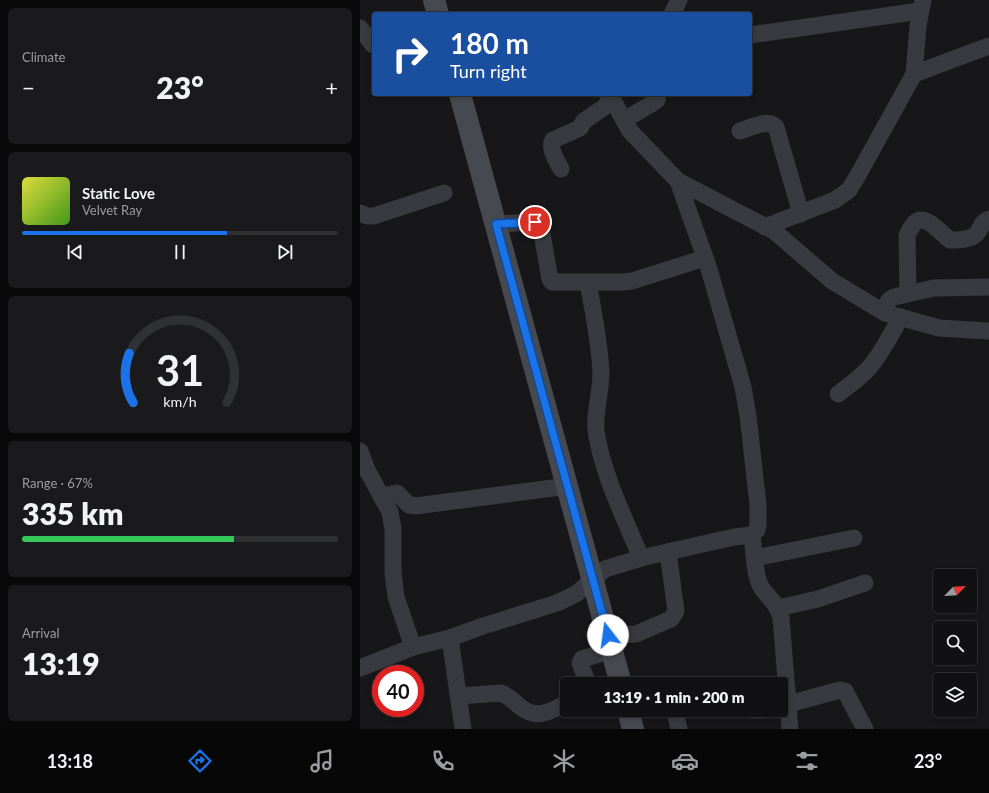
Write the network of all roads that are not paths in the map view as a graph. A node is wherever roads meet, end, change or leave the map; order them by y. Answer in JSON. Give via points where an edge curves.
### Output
{"nodes":[{"id":1,"x":434,"y":0,"type":"edge"},
{"id":2,"x":679,"y":0,"type":"edge"},
{"id":3,"x":922,"y":6,"type":"edge"},
{"id":4,"x":437,"y":12,"type":"edge"},
{"id":5,"x":673,"y":12,"type":"edge"},
{"id":6,"x":360,"y":28,"type":"edge"},
{"id":7,"x":752,"y":35,"type":"edge"},
{"id":8,"x":369,"y":46,"type":"edge"},
{"id":9,"x":989,"y":46,"type":"edge"},
{"id":10,"x":914,"y":74,"type":"junction"},
{"id":11,"x":461,"y":96,"type":"edge"},
{"id":12,"x":658,"y":96,"type":"edge"},
{"id":13,"x":610,"y":97,"type":"edge"},
{"id":14,"x":624,"y":120,"type":"junction"},
{"id":15,"x":740,"y":131,"type":"dead end"},
{"id":16,"x":561,"y":169,"type":"dead end"},
{"id":17,"x":678,"y":181,"type":"junction"},
{"id":18,"x":444,"y":193,"type":"dead end"},
{"id":19,"x":360,"y":213,"type":"edge"},
{"id":20,"x":801,"y":214,"type":"junction"},
{"id":21,"x":989,"y":219,"type":"edge"},
{"id":22,"x":496,"y":224,"type":"junction"},
{"id":23,"x":765,"y":227,"type":"junction"},
{"id":24,"x":705,"y":258,"type":"junction"},
{"id":25,"x":588,"y":282,"type":"junction"},
{"id":26,"x":989,"y":287,"type":"edge"},
{"id":27,"x":908,"y":294,"type":"junction"},
{"id":28,"x":885,"y":312,"type":"junction"},
{"id":29,"x":901,"y":317,"type":"junction"},
{"id":30,"x":989,"y":331,"type":"edge"},
{"id":31,"x":838,"y":394,"type":"dead end"},
{"id":32,"x":360,"y":451,"type":"edge"},
{"id":33,"x":568,"y":486,"type":"junction"},
{"id":34,"x":381,"y":496,"type":"junction"},
{"id":35,"x":752,"y":535,"type":"junction"},
{"id":36,"x":854,"y":538,"type":"dead end"},
{"id":37,"x":668,"y":552,"type":"junction"},
{"id":38,"x":641,"y":558,"type":"junction"},
{"id":39,"x":755,"y":558,"type":"junction"},
{"id":40,"x":592,"y":578,"type":"junction"},
{"id":41,"x":865,"y":583,"type":"dead end"},
{"id":42,"x":778,"y":608,"type":"junction"},
{"id":43,"x":450,"y":638,"type":"junction"},
{"id":44,"x":610,"y":643,"type":"junction"},
{"id":45,"x":413,"y":647,"type":"junction"},
{"id":46,"x":360,"y":668,"type":"edge"},
{"id":47,"x":585,"y":677,"type":"edge"},
{"id":48,"x":619,"y":677,"type":"edge"},
{"id":49,"x":784,"y":677,"type":"edge"},
{"id":50,"x":458,"y":696,"type":"junction"},
{"id":51,"x":788,"y":705,"type":"edge"},
{"id":52,"x":560,"y":706,"type":"edge"},
{"id":53,"x":630,"y":717,"type":"edge"},
{"id":54,"x":676,"y":717,"type":"edge"},
{"id":55,"x":787,"y":717,"type":"edge"},
{"id":56,"x":463,"y":729,"type":"edge"},
{"id":57,"x":633,"y":729,"type":"edge"},
{"id":58,"x":679,"y":729,"type":"edge"},
{"id":59,"x":790,"y":729,"type":"edge"},
{"id":60,"x":865,"y":729,"type":"edge"}],
"edges":[{"from":1,"to":4,"type":"street"},
{"from":2,"to":5,"type":"street"},
{"from":3,"to":7,"type":"street"},
{"from":3,"to":10,"type":"street"},
{"from":6,"to":8,"type":"street"},
{"from":9,"to":10,"type":"street"},
{"from":10,"to":20,"type":"street","via":[[849,190],[835,200]]},
{"from":11,"to":22,"type":"street"},
{"from":12,"to":14,"type":"street","via":[[653,103]]},
{"from":13,"to":14,"type":"street"},
{"from":13,"to":16,"type":"street","via":[[580,128],[553,140],[551,148]]},
{"from":14,"to":17,"type":"street","via":[[630,131]]},
{"from":15,"to":20,"type":"street","via":[[768,122],[776,127]]},
{"from":17,"to":23,"type":"street"},
{"from":17,"to":24,"type":"street"},
{"from":18,"to":19,"type":"street","via":[[374,216]]},
{"from":20,"to":23,"type":"street"},
{"from":21,"to":27,"type":"street","via":[[984,221],[974,237],[956,240],[950,240],[926,220],[916,221],[907,236]]},
{"from":22,"to":25,"type":"street","via":[[539,224],[552,282]]},
{"from":22,"to":33,"type":"street"},
{"from":23,"to":28,"type":"street","via":[[832,281]]},
{"from":24,"to":25,"type":"street","via":[[632,281]]},
{"from":24,"to":35,"type":"street","via":[[741,379],[748,416],[758,504],[757,530]]},
{"from":25,"to":38,"type":"street","via":[[601,373],[596,428],[600,453],[608,479]]},
{"from":26,"to":27,"type":"street","via":[[934,288]]},
{"from":27,"to":28,"type":"street","via":[[888,300]]},
{"from":28,"to":29,"type":"street"},
{"from":29,"to":30,"type":"street","via":[[938,328]]},
{"from":29,"to":31,"type":"street","via":[[870,367]]},
{"from":32,"to":34,"type":"street"},
{"from":33,"to":34,"type":"street","via":[[416,506],[409,505],[396,493]]},
{"from":33,"to":40,"type":"street"},
{"from":34,"to":45,"type":"street","via":[[390,512],[393,529],[396,596]]},
{"from":35,"to":37,"type":"street"},
{"from":35,"to":39,"type":"street"},
{"from":36,"to":39,"type":"street"},
{"from":37,"to":38,"type":"street"},
{"from":37,"to":44,"type":"street","via":[[676,611],[674,616]]},
{"from":38,"to":40,"type":"street","via":[[605,569]]},
{"from":39,"to":42,"type":"street","via":[[760,586]]},
{"from":40,"to":43,"type":"street","via":[[576,594],[557,603]]},
{"from":40,"to":44,"type":"street"},
{"from":41,"to":42,"type":"street","via":[[818,599]]},
{"from":42,"to":49,"type":"street","via":[[781,618]]},
{"from":43,"to":45,"type":"street"},
{"from":43,"to":50,"type":"street"},
{"from":44,"to":47,"type":"street","via":[[582,659],[580,663]]},
{"from":44,"to":48,"type":"street"},
{"from":45,"to":46,"type":"street"},
{"from":50,"to":52,"type":"street","via":[[501,693],[530,714],[549,712]]},
{"from":50,"to":56,"type":"street"},
{"from":51,"to":60,"type":"street","via":[[840,690],[845,691]]},
{"from":53,"to":57,"type":"street"},
{"from":54,"to":58,"type":"street"},
{"from":55,"to":59,"type":"street"}]}
